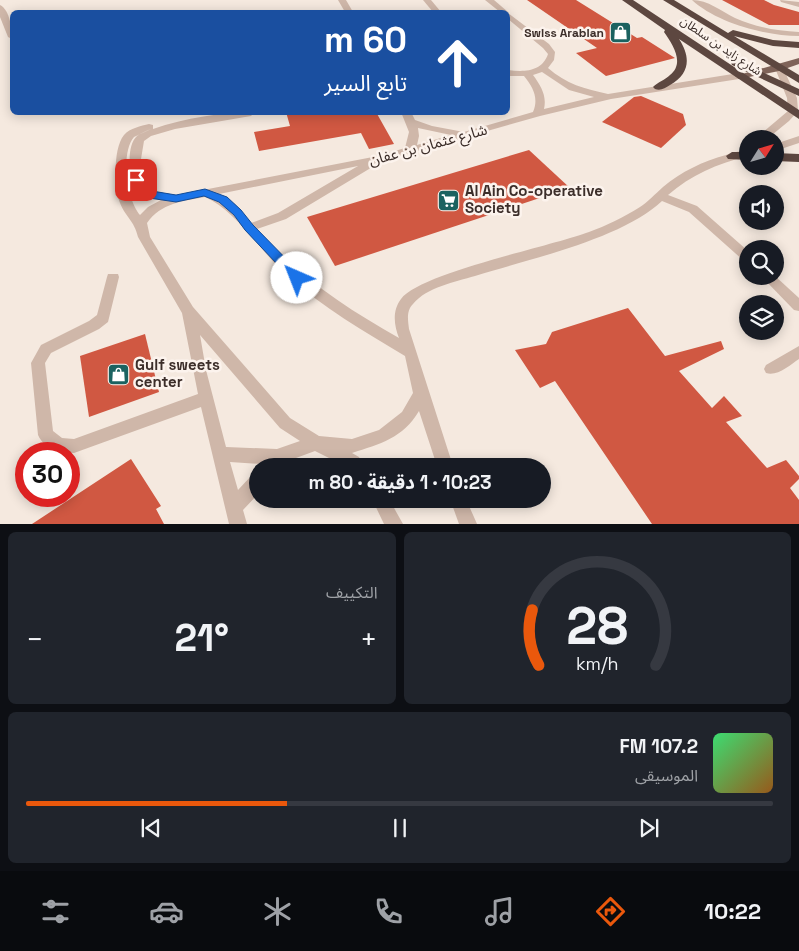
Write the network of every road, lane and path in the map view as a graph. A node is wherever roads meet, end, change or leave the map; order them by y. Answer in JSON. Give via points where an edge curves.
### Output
{"nodes":[{"id":1,"x":427,"y":0,"type":"edge"},
{"id":2,"x":489,"y":0,"type":"edge"},
{"id":3,"x":627,"y":0,"type":"edge"},
{"id":4,"x":668,"y":0,"type":"edge"},
{"id":5,"x":695,"y":0,"type":"edge"},
{"id":6,"x":784,"y":0,"type":"edge"},
{"id":7,"x":799,"y":5,"type":"edge"},
{"id":8,"x":0,"y":7,"type":"edge"},
{"id":9,"x":435,"y":10,"type":"edge"},
{"id":10,"x":502,"y":10,"type":"edge"},
{"id":11,"x":694,"y":16,"type":"junction"},
{"id":12,"x":510,"y":17,"type":"edge"},
{"id":13,"x":662,"y":23,"type":"junction"},
{"id":14,"x":712,"y":27,"type":"junction"},
{"id":15,"x":10,"y":32,"type":"edge"},
{"id":16,"x":799,"y":34,"type":"edge"},
{"id":17,"x":799,"y":45,"type":"edge"},
{"id":18,"x":799,"y":61,"type":"edge"},
{"id":19,"x":543,"y":68,"type":"junction"},
{"id":20,"x":779,"y":68,"type":"junction"},
{"id":21,"x":510,"y":73,"type":"edge"},
{"id":22,"x":526,"y":73,"type":"junction"},
{"id":23,"x":754,"y":73,"type":"junction"},
{"id":24,"x":739,"y":76,"type":"junction"},
{"id":25,"x":799,"y":80,"type":"edge"},
{"id":26,"x":660,"y":87,"type":"junction"},
{"id":27,"x":610,"y":96,"type":"junction"},
{"id":28,"x":795,"y":102,"type":"edge"},
{"id":29,"x":537,"y":114,"type":"junction"},
{"id":30,"x":209,"y":115,"type":"edge"},
{"id":31,"x":239,"y":115,"type":"edge"},
{"id":32,"x":408,"y":115,"type":"edge"},
{"id":33,"x":412,"y":122,"type":"junction"},
{"id":34,"x":772,"y":130,"type":"edge"},
{"id":35,"x":470,"y":134,"type":"junction"},
{"id":36,"x":799,"y":139,"type":"edge"},
{"id":37,"x":784,"y":145,"type":"edge"},
{"id":38,"x":410,"y":152,"type":"junction"},
{"id":39,"x":739,"y":152,"type":"edge"},
{"id":40,"x":732,"y":156,"type":"junction"},
{"id":41,"x":739,"y":156,"type":"edge"},
{"id":42,"x":784,"y":157,"type":"edge"},
{"id":43,"x":799,"y":158,"type":"edge"},
{"id":44,"x":379,"y":159,"type":"junction"},
{"id":45,"x":205,"y":193,"type":"junction"},
{"id":46,"x":660,"y":196,"type":"junction"},
{"id":47,"x":176,"y":199,"type":"junction"},
{"id":48,"x":141,"y":223,"type":"junction"},
{"id":49,"x":249,"y":228,"type":"junction"},
{"id":50,"x":739,"y":250,"type":"edge"},
{"id":51,"x":113,"y":278,"type":"dead end"},
{"id":52,"x":777,"y":285,"type":"edge"},
{"id":53,"x":799,"y":306,"type":"edge"},
{"id":54,"x":188,"y":311,"type":"junction"},
{"id":55,"x":799,"y":352,"type":"edge"},
{"id":56,"x":411,"y":353,"type":"junction"},
{"id":57,"x":770,"y":369,"type":"dead end"},
{"id":58,"x":421,"y":394,"type":"junction"},
{"id":59,"x":206,"y":398,"type":"junction"},
{"id":60,"x":316,"y":443,"type":"junction"},
{"id":61,"x":220,"y":454,"type":"junction"},
{"id":62,"x":249,"y":458,"type":"edge"},
{"id":63,"x":282,"y":458,"type":"edge"},
{"id":64,"x":345,"y":458,"type":"edge"},
{"id":65,"x":442,"y":458,"type":"edge"},
{"id":66,"x":249,"y":495,"type":"edge"},
{"id":67,"x":385,"y":508,"type":"edge"},
{"id":68,"x":462,"y":508,"type":"edge"},
{"id":69,"x":236,"y":516,"type":"edge"},
{"id":70,"x":394,"y":524,"type":"edge"},
{"id":71,"x":468,"y":524,"type":"edge"}],
"edges":[{"from":1,"to":9,"type":"street"},
{"from":2,"to":10,"type":"street"},
{"from":3,"to":13,"type":"highway","name":"شارع زايد بن سلطان"},
{"from":4,"to":11,"type":"highway","name":"شارع زايد بن سلطان"},
{"from":5,"to":11,"type":"street"},
{"from":5,"to":16,"type":"street","via":[[743,26],[781,34]]},
{"from":6,"to":7,"type":"street"},
{"from":8,"to":15,"type":"street"},
{"from":11,"to":14,"type":"highway","name":"شارع زايد بن سلطان"},
{"from":12,"to":19,"type":"street","via":[[552,54],[550,62]]},
{"from":13,"to":23,"type":"highway","via":[[682,29]]},
{"from":13,"to":24,"type":"highway","name":"شارع زايد بن سلطان"},
{"from":13,"to":26,"type":"highway","via":[[684,59],[680,73]]},
{"from":14,"to":17,"type":"highway","via":[[764,41]]},
{"from":14,"to":20,"type":"highway","name":"شارع زايد بن سلطان"},
{"from":18,"to":20,"type":"main road"},
{"from":19,"to":22,"type":"street"},
{"from":19,"to":27,"type":"street","via":[[566,85],[583,92]]},
{"from":20,"to":23,"type":"main road"},
{"from":20,"to":25,"type":"highway","name":"شارع زايد بن سلطان"},
{"from":20,"to":28,"type":"street"},
{"from":21,"to":22,"type":"street"},
{"from":22,"to":29,"type":"street","via":[[541,96],[541,108]]},
{"from":23,"to":24,"type":"main road"},
{"from":23,"to":28,"type":"highway"},
{"from":24,"to":26,"type":"street","name":"شارع عثمان بن عفان"},
{"from":24,"to":28,"type":"highway","name":"شارع زايد بن سلطان"},
{"from":26,"to":27,"type":"street","name":"شارع عثمان بن عفان"},
{"from":27,"to":29,"type":"street","name":"شارع عثمان بن عفان"},
{"from":28,"to":34,"type":"street","via":[[786,120]]},
{"from":29,"to":35,"type":"street","name":"شارع عثمان بن عفان"},
{"from":30,"to":48,"type":"street","via":[[146,127],[126,139],[121,183],[124,200],[128,210]]},
{"from":31,"to":47,"type":"street","via":[[161,128],[139,140],[136,146],[136,180],[139,187],[149,194]]},
{"from":32,"to":33,"type":"street"},
{"from":33,"to":35,"type":"street","via":[[451,133]]},
{"from":33,"to":38,"type":"street","via":[[416,132]]},
{"from":35,"to":38,"type":"street","name":"شارع عثمان بن عفان"},
{"from":36,"to":37,"type":"street"},
{"from":38,"to":44,"type":"street","name":"شارع عثمان بن عفان"},
{"from":39,"to":40,"type":"street"},
{"from":40,"to":41,"type":"highway"},
{"from":40,"to":46,"type":"street","via":[[692,174]]},
{"from":42,"to":43,"type":"highway"},
{"from":44,"to":45,"type":"street","name":"شارع عثمان بن عفان"},
{"from":44,"to":49,"type":"street","via":[[282,216]]},
{"from":45,"to":47,"type":"street","name":"شارع عثمان بن عفان"},
{"from":45,"to":49,"type":"street","via":[[228,203]]},
{"from":46,"to":50,"type":"street","via":[[693,209]]},
{"from":46,"to":56,"type":"street","via":[[647,208],[593,235],[439,282],[414,294],[401,314],[402,329]]},
{"from":47,"to":48,"type":"street","name":"شارع عثمان بن عفان","via":[[150,210]]},
{"from":48,"to":54,"type":"street","via":[[144,237]]},
{"from":49,"to":56,"type":"street","via":[[297,278],[359,322]]},
{"from":51,"to":59,"type":"street","via":[[103,318],[46,349],[41,355],[38,363],[46,436],[59,444],[74,446]]},
{"from":52,"to":53,"type":"street"},
{"from":54,"to":59,"type":"street"},
{"from":54,"to":60,"type":"street","via":[[285,423]]},
{"from":55,"to":57,"type":"street"},
{"from":56,"to":58,"type":"street"},
{"from":58,"to":60,"type":"street","via":[[407,417],[384,436],[352,446]]},
{"from":58,"to":65,"type":"street"},
{"from":59,"to":61,"type":"street"},
{"from":60,"to":63,"type":"street"},
{"from":60,"to":64,"type":"street"},
{"from":61,"to":62,"type":"street"},
{"from":61,"to":69,"type":"street"},
{"from":66,"to":69,"type":"street"},
{"from":67,"to":70,"type":"street"},
{"from":68,"to":71,"type":"street"}]}
